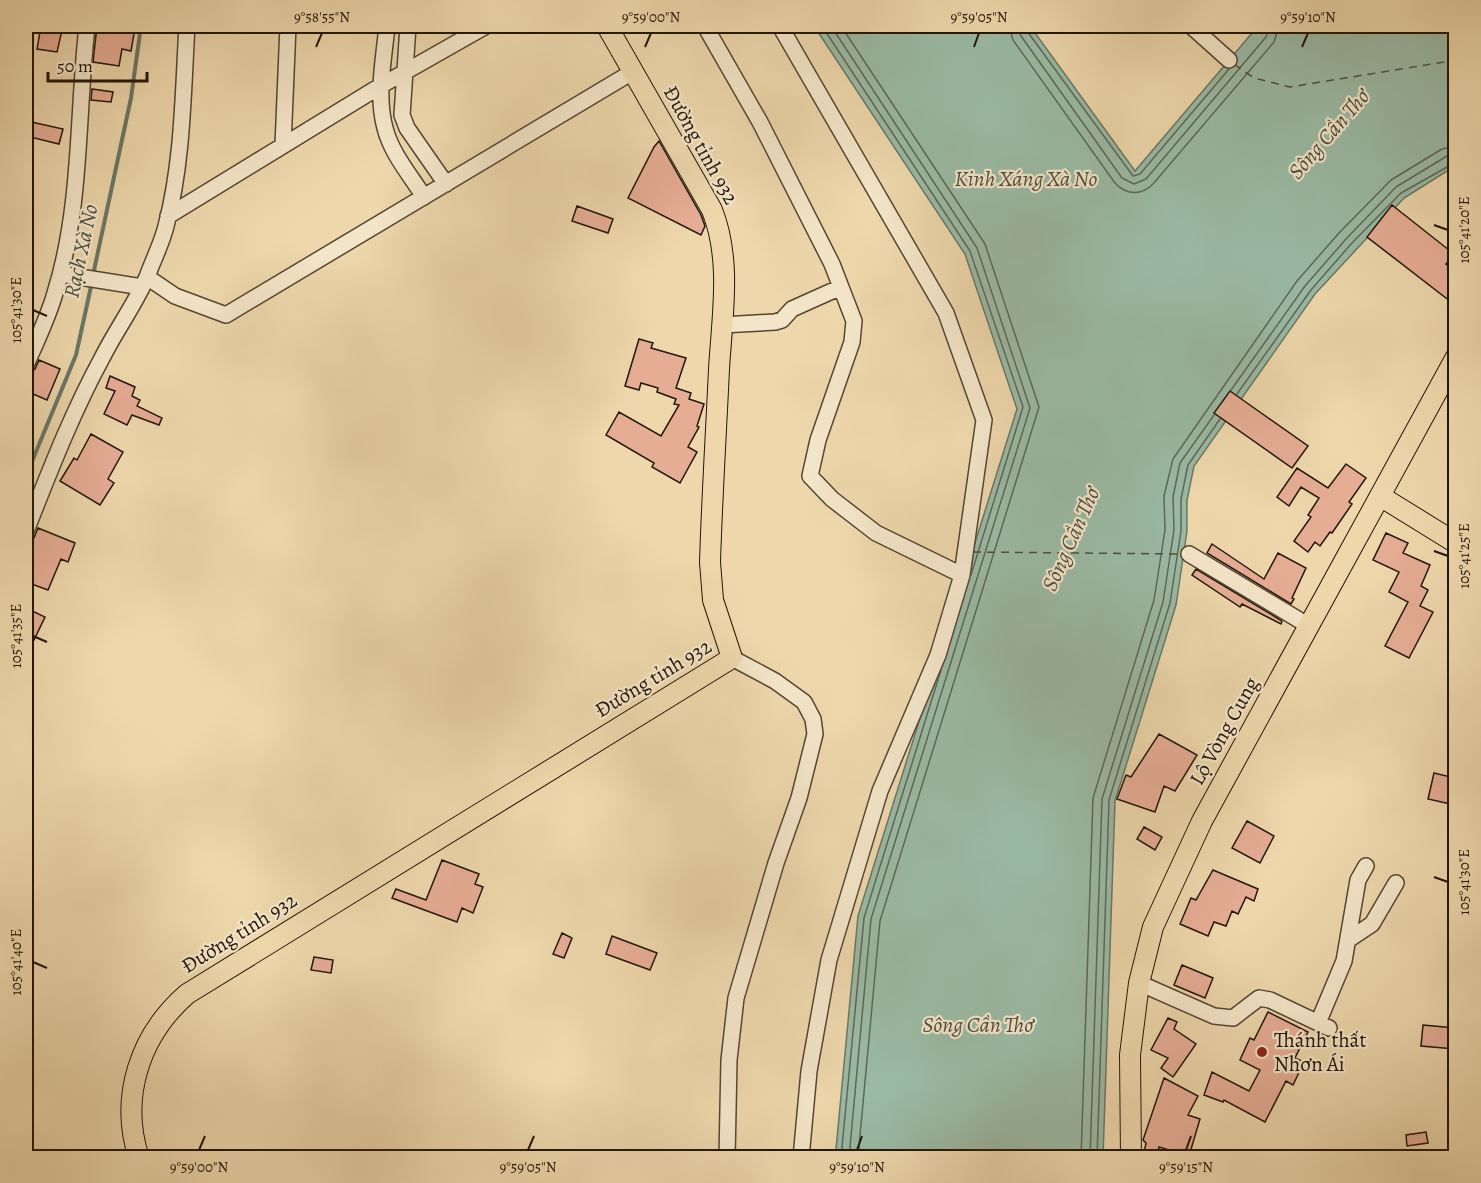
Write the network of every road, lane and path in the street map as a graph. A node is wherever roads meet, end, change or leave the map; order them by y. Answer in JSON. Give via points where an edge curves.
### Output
{"nodes":[{"id":1,"x":87,"y":26,"type":"edge"},
{"id":2,"x":188,"y":26,"type":"edge"},
{"id":3,"x":288,"y":26,"type":"edge"},
{"id":4,"x":387,"y":26,"type":"edge"},
{"id":5,"x":408,"y":26,"type":"edge"},
{"id":6,"x":486,"y":26,"type":"edge"},
{"id":7,"x":607,"y":26,"type":"edge"},
{"id":8,"x":705,"y":26,"type":"edge"},
{"id":9,"x":780,"y":26,"type":"edge"},
{"id":10,"x":1191,"y":26,"type":"edge"},
{"id":11,"x":1229,"y":60,"type":"dead end"},
{"id":12,"x":405,"y":71,"type":"junction"},
{"id":13,"x":633,"y":71,"type":"junction"},
{"id":14,"x":382,"y":85,"type":"junction"},
{"id":15,"x":283,"y":145,"type":"junction"},
{"id":16,"x":446,"y":184,"type":"junction"},
{"id":17,"x":424,"y":197,"type":"junction"},
{"id":18,"x":168,"y":216,"type":"junction"},
{"id":19,"x":65,"y":274,"type":"junction"},
{"id":20,"x":139,"y":283,"type":"junction"},
{"id":21,"x":841,"y":287,"type":"junction"},
{"id":22,"x":722,"y":325,"type":"junction"},
{"id":23,"x":1455,"y":357,"type":"edge"},
{"id":24,"x":26,"y":365,"type":"edge"},
{"id":25,"x":1380,"y":496,"type":"junction"},
{"id":26,"x":26,"y":531,"type":"edge"},
{"id":27,"x":1455,"y":543,"type":"edge"},
{"id":28,"x":1189,"y":554,"type":"dead end"},
{"id":29,"x":962,"y":574,"type":"junction"},
{"id":30,"x":1309,"y":626,"type":"junction"},
{"id":31,"x":732,"y":658,"type":"junction"},
{"id":32,"x":1366,"y":866,"type":"dead end"},
{"id":33,"x":1396,"y":883,"type":"dead end"},
{"id":34,"x":1348,"y":940,"type":"junction"},
{"id":35,"x":1139,"y":983,"type":"junction"},
{"id":36,"x":139,"y":1158,"type":"edge"},
{"id":37,"x":728,"y":1158,"type":"edge"},
{"id":38,"x":801,"y":1158,"type":"edge"},
{"id":39,"x":1131,"y":1158,"type":"edge"}],
"edges":[{"from":1,"to":19,"type":"street","via":[[76,187]]},
{"from":2,"to":18,"type":"street","via":[[180,134]]},
{"from":3,"to":15,"type":"street"},
{"from":4,"to":14,"type":"street"},
{"from":5,"to":12,"type":"street"},
{"from":6,"to":12,"type":"street"},
{"from":7,"to":13,"type":"main road","name":"Đường tỉnh 932"},
{"from":8,"to":21,"type":"street","via":[[760,122]]},
{"from":9,"to":29,"type":"street","via":[[946,313],[982,408],[984,420],[969,551]]},
{"from":10,"to":11,"type":"street"},
{"from":12,"to":14,"type":"street"},
{"from":12,"to":16,"type":"street","via":[[401,103],[404,122]]},
{"from":13,"to":16,"type":"street"},
{"from":13,"to":22,"type":"main road","name":"Đường tỉnh 932","via":[[717,223],[723,262]]},
{"from":14,"to":15,"type":"street"},
{"from":14,"to":17,"type":"street","via":[[382,110],[389,141]]},
{"from":15,"to":18,"type":"street"},
{"from":16,"to":17,"type":"street"},
{"from":17,"to":20,"type":"street","via":[[226,315]]},
{"from":18,"to":20,"type":"street"},
{"from":19,"to":20,"type":"street"},
{"from":19,"to":24,"type":"street"},
{"from":20,"to":26,"type":"street","via":[[83,396]]},
{"from":21,"to":22,"type":"street","via":[[792,309],[782,320]]},
{"from":21,"to":29,"type":"street","via":[[855,328],[810,476],[832,499],[876,533]]},
{"from":22,"to":31,"type":"main road","name":"Đường tỉnh 932","via":[[710,562],[716,610]]},
{"from":23,"to":25,"type":"main road","name":"Lộ Vòng Cung"},
{"from":25,"to":27,"type":"main road"},
{"from":25,"to":30,"type":"main road","name":"Lộ Vòng Cung"},
{"from":28,"to":30,"type":"street"},
{"from":29,"to":38,"type":"street","via":[[939,655],[890,762],[828,960],[809,1071]]},
{"from":30,"to":35,"type":"main road","name":"Lộ Vòng Cung","via":[[1202,820],[1153,927]]},
{"from":31,"to":36,"type":"main road","name":"Đường tỉnh 932","via":[[186,994],[154,1030],[135,1075],[131,1120]]},
{"from":31,"to":37,"type":"street","via":[[804,702],[815,734],[799,798],[736,998],[729,1060]]},
{"from":32,"to":34,"type":"street","via":[[1358,880]]},
{"from":33,"to":34,"type":"street","via":[[1372,924]]},
{"from":34,"to":35,"type":"street","via":[[1323,1025],[1259,998],[1233,1018],[1214,1016]]},
{"from":35,"to":39,"type":"main road","name":"Lộ Vòng Cung","via":[[1130,1055]]}]}
